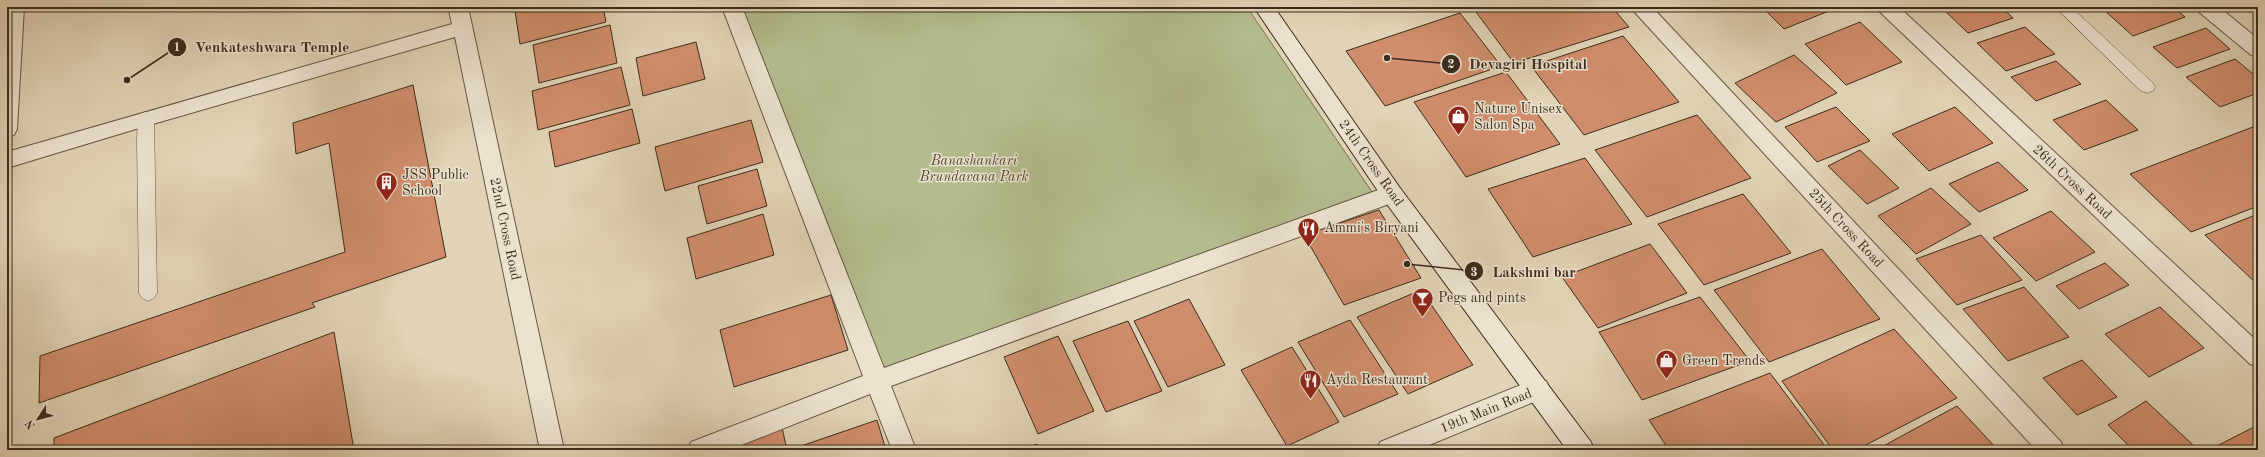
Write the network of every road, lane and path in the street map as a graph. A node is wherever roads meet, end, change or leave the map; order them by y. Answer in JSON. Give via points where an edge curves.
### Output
{"nodes":[{"id":1,"x":14,"y":7,"type":"edge"},
{"id":2,"x":458,"y":7,"type":"edge"},
{"id":3,"x":732,"y":7,"type":"edge"},
{"id":4,"x":1264,"y":7,"type":"edge"},
{"id":5,"x":1640,"y":7,"type":"edge"},
{"id":6,"x":1887,"y":7,"type":"edge"},
{"id":7,"x":2062,"y":7,"type":"edge"},
{"id":8,"x":2206,"y":7,"type":"edge"},
{"id":9,"x":462,"y":28,"type":"junction"},
{"id":10,"x":2258,"y":50,"type":"edge"},
{"id":11,"x":9,"y":78,"type":"edge"},
{"id":12,"x":2147,"y":87,"type":"dead end"},
{"id":13,"x":146,"y":118,"type":"junction"},
{"id":14,"x":7,"y":129,"type":"edge"},
{"id":15,"x":7,"y":160,"type":"edge"},
{"id":16,"x":1392,"y":194,"type":"junction"},
{"id":17,"x":148,"y":293,"type":"dead end"},
{"id":18,"x":2258,"y":357,"type":"edge"},
{"id":19,"x":877,"y":381,"type":"junction"},
{"id":20,"x":1538,"y":389,"type":"junction"},
{"id":21,"x":552,"y":450,"type":"edge"},
{"id":22,"x":700,"y":450,"type":"edge"},
{"id":23,"x":904,"y":450,"type":"edge"},
{"id":24,"x":1389,"y":450,"type":"edge"},
{"id":25,"x":1582,"y":450,"type":"edge"},
{"id":26,"x":2052,"y":450,"type":"edge"}],
"edges":[{"from":1,"to":11,"type":"street"},
{"from":2,"to":9,"type":"street","name":"22nd Cross Road"},
{"from":3,"to":19,"type":"street"},
{"from":4,"to":16,"type":"street","name":"24th Cross Road"},
{"from":5,"to":26,"type":"street","name":"25th Cross Road"},
{"from":6,"to":18,"type":"street","name":"26th Cross Road"},
{"from":7,"to":12,"type":"lane"},
{"from":8,"to":10,"type":"street"},
{"from":9,"to":13,"type":"street"},
{"from":9,"to":21,"type":"street","name":"22nd Cross Road"},
{"from":11,"to":14,"type":"street"},
{"from":13,"to":15,"type":"street"},
{"from":13,"to":17,"type":"lane"},
{"from":16,"to":19,"type":"street"},
{"from":16,"to":20,"type":"street","name":"24th Cross Road"},
{"from":19,"to":22,"type":"street"},
{"from":19,"to":23,"type":"street"},
{"from":20,"to":24,"type":"street","name":"19th Main Road"},
{"from":20,"to":25,"type":"street","name":"24th Cross Road"}]}
